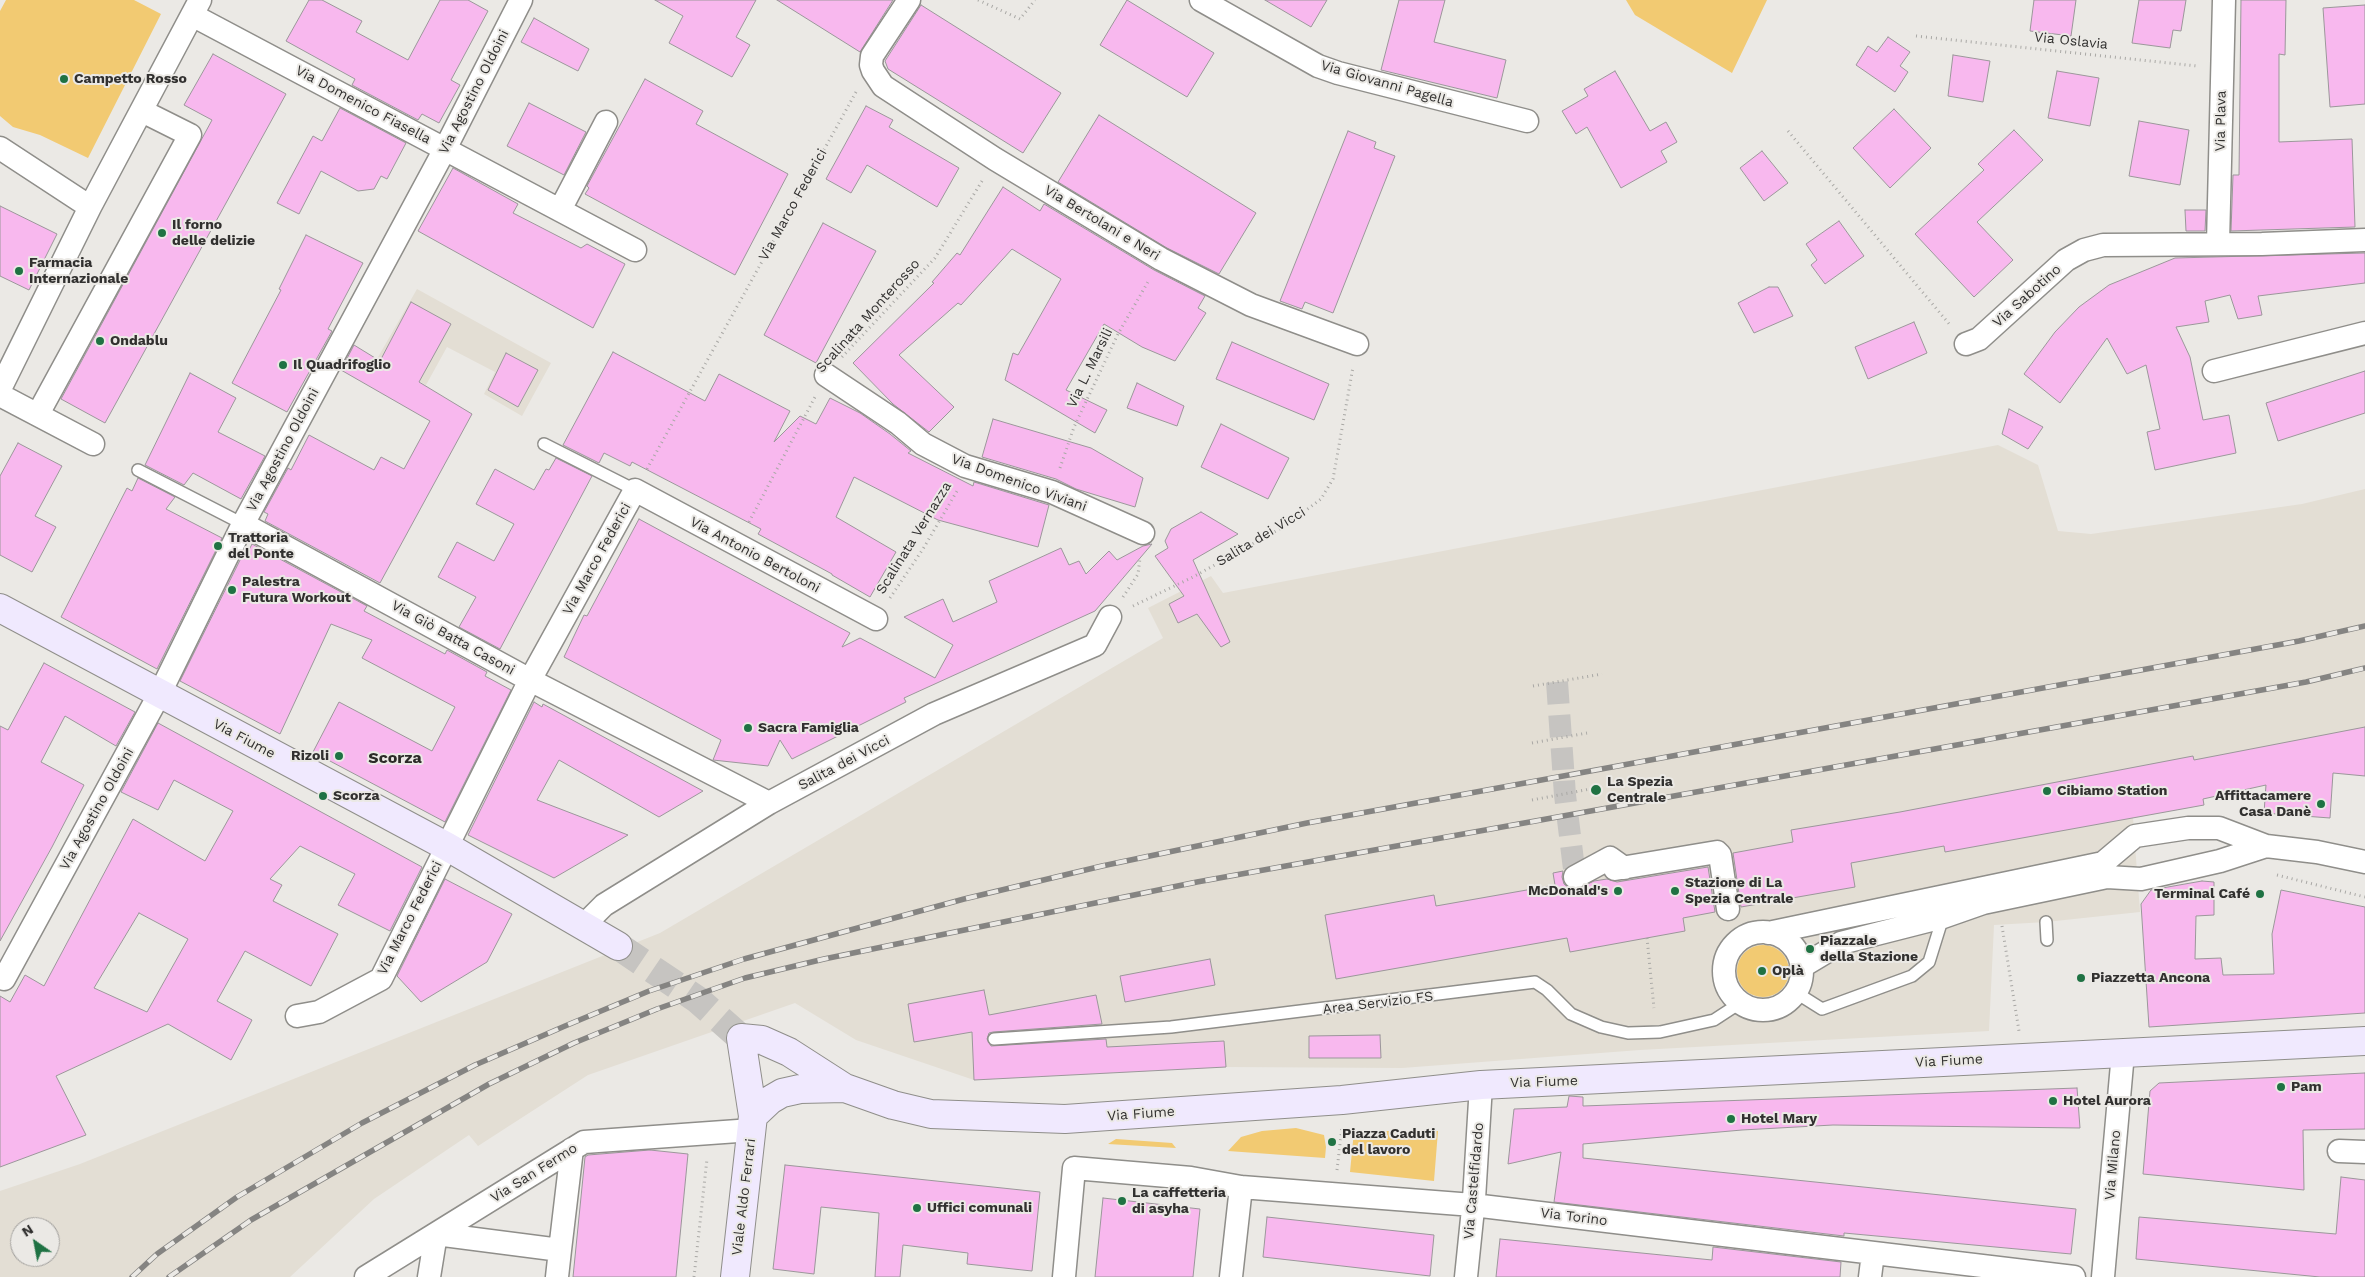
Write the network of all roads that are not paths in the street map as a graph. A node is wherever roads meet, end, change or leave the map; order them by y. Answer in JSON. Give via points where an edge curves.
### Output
{"nodes":[{"id":1,"x":521,"y":0,"type":"edge"},
{"id":2,"x":909,"y":0,"type":"edge"},
{"id":3,"x":1201,"y":0,"type":"edge"},
{"id":4,"x":2224,"y":0,"type":"edge"},
{"id":5,"x":196,"y":7,"type":"edge"},
{"id":6,"x":142,"y":111,"type":"junction"},
{"id":7,"x":1527,"y":121,"type":"dead end"},
{"id":8,"x":606,"y":122,"type":"dead end"},
{"id":9,"x":0,"y":148,"type":"edge"},
{"id":10,"x":445,"y":149,"type":"junction"},
{"id":11,"x":90,"y":207,"type":"junction"},
{"id":12,"x":560,"y":210,"type":"junction"},
{"id":13,"x":2365,"y":240,"type":"edge"},
{"id":14,"x":2218,"y":243,"type":"junction"},
{"id":15,"x":635,"y":250,"type":"dead end"},
{"id":16,"x":2365,"y":333,"type":"edge"},
{"id":17,"x":1357,"y":344,"type":"road end"},
{"id":18,"x":1966,"y":344,"type":"road end"},
{"id":19,"x":2214,"y":371,"type":"dead end"},
{"id":20,"x":826,"y":374,"type":"road end"},
{"id":21,"x":0,"y":389,"type":"edge"},
{"id":22,"x":0,"y":395,"type":"edge"},
{"id":23,"x":38,"y":414,"type":"junction"},
{"id":24,"x":94,"y":444,"type":"dead end"},
{"id":25,"x":544,"y":444,"type":"dead end"},
{"id":26,"x":138,"y":470,"type":"dead end"},
{"id":27,"x":635,"y":490,"type":"junction"},
{"id":28,"x":243,"y":524,"type":"junction"},
{"id":29,"x":1143,"y":532,"type":"road end"},
{"id":30,"x":0,"y":608,"type":"edge"},
{"id":31,"x":1110,"y":617,"type":"road end"},
{"id":32,"x":876,"y":619,"type":"road end"},
{"id":33,"x":530,"y":680,"type":"junction"},
{"id":34,"x":160,"y":694,"type":"junction"},
{"id":35,"x":769,"y":803,"type":"junction"},
{"id":36,"x":446,"y":846,"type":"junction"},
{"id":37,"x":2266,"y":846,"type":"junction"},
{"id":38,"x":2120,"y":849,"type":"junction"},
{"id":39,"x":2365,"y":862,"type":"edge"},
{"id":40,"x":1574,"y":877,"type":"dead end"},
{"id":41,"x":2120,"y":878,"type":"junction"},
{"id":42,"x":1728,"y":909,"type":"dead end"},
{"id":43,"x":1942,"y":917,"type":"junction"},
{"id":44,"x":2046,"y":922,"type":"dead end"},
{"id":45,"x":583,"y":926,"type":"junction"},
{"id":46,"x":1768,"y":933,"type":"junction"},
{"id":47,"x":2047,"y":940,"type":"dead end"},
{"id":48,"x":618,"y":946,"type":"tunnel mouth"},
{"id":49,"x":1801,"y":967,"type":"junction"},
{"id":50,"x":4,"y":979,"type":"dead end"},
{"id":51,"x":1795,"y":992,"type":"junction"},
{"id":52,"x":1740,"y":1003,"type":"junction"},
{"id":53,"x":297,"y":1016,"type":"dead end"},
{"id":54,"x":741,"y":1038,"type":"joint"},
{"id":55,"x":994,"y":1040,"type":"dead end"},
{"id":56,"x":2365,"y":1041,"type":"edge"},
{"id":57,"x":2123,"y":1054,"type":"junction"},
{"id":58,"x":1481,"y":1085,"type":"junction"},
{"id":59,"x":845,"y":1088,"type":"junction"},
{"id":60,"x":753,"y":1123,"type":"junction"},
{"id":61,"x":572,"y":1149,"type":"junction"},
{"id":62,"x":2339,"y":1151,"type":"dead end"},
{"id":63,"x":2365,"y":1152,"type":"edge"},
{"id":64,"x":1241,"y":1187,"type":"junction"},
{"id":65,"x":1473,"y":1205,"type":"junction"},
{"id":66,"x":436,"y":1234,"type":"junction"},
{"id":67,"x":560,"y":1250,"type":"junction"},
{"id":68,"x":1873,"y":1253,"type":"junction"},
{"id":69,"x":366,"y":1277,"type":"edge"},
{"id":70,"x":429,"y":1277,"type":"edge"},
{"id":71,"x":557,"y":1277,"type":"edge"},
{"id":72,"x":735,"y":1277,"type":"edge"},
{"id":73,"x":1064,"y":1277,"type":"edge"},
{"id":74,"x":1231,"y":1277,"type":"edge"},
{"id":75,"x":1466,"y":1277,"type":"edge"},
{"id":76,"x":1870,"y":1277,"type":"edge"},
{"id":77,"x":2074,"y":1277,"type":"edge"},
{"id":78,"x":2103,"y":1277,"type":"edge"}],
"edges":[{"from":1,"to":10,"type":"street","name":"Via Agostino Oldoini"},
{"from":2,"to":17,"type":"street","name":"Via Bertolani e Neri","via":[[872,56],[870,65],[883,86],[995,159],[1161,259],[1251,305]]},
{"from":3,"to":7,"type":"street","name":"Via Giovanni Pagella","via":[[1318,66]]},
{"from":4,"to":14,"type":"street","name":"Via Plava"},
{"from":5,"to":6,"type":"street"},
{"from":5,"to":10,"type":"street","name":"Via Domenico Fiasella"},
{"from":6,"to":11,"type":"street"},
{"from":6,"to":23,"type":"street","via":[[190,135]]},
{"from":8,"to":12,"type":"street"},
{"from":9,"to":11,"type":"street"},
{"from":10,"to":12,"type":"street","name":"Via Domenico Fiasella"},
{"from":10,"to":28,"type":"street","name":"Via Agostino Oldoini"},
{"from":11,"to":21,"type":"street"},
{"from":12,"to":15,"type":"street","name":"Via Domenico Fiasella"},
{"from":13,"to":14,"type":"street","name":"Via Sabotino"},
{"from":14,"to":18,"type":"street","name":"Via Sabotino","via":[[2103,245],[2084,250],[2066,260],[1979,339]]},
{"from":16,"to":19,"type":"street"},
{"from":20,"to":29,"type":"street","name":"Via Domenico Viviani","via":[[924,444],[969,467],[1052,492]]},
{"from":22,"to":23,"type":"street"},
{"from":23,"to":24,"type":"street"},
{"from":25,"to":27,"type":"lane"},
{"from":26,"to":28,"type":"lane","name":"Via Giò Batta Casoni"},
{"from":27,"to":32,"type":"street","name":"Via Antonio Bertoloni"},
{"from":27,"to":33,"type":"street","name":"Via Marco Federici"},
{"from":28,"to":33,"type":"street","name":"Via Giò Batta Casoni"},
{"from":28,"to":34,"type":"street","name":"Via Agostino Oldoini"},
{"from":30,"to":34,"type":"street","name":"Via Fiume"},
{"from":31,"to":35,"type":"street","name":"Salita dei Vicci","via":[[1095,645],[934,714]]},
{"from":33,"to":35,"type":"street","name":"Via Giò Batta Casoni"},
{"from":33,"to":36,"type":"street","name":"Via Marco Federici"},
{"from":34,"to":36,"type":"street","name":"Via Fiume"},
{"from":34,"to":50,"type":"street","name":"Via Agostino Oldoini"},
{"from":35,"to":45,"type":"street","name":"Salita dei Vicci","via":[[604,905]]},
{"from":36,"to":45,"type":"street","name":"Via Fiume"},
{"from":36,"to":53,"type":"street","name":"Via Marco Federici","via":[[381,979],[319,1012]]},
{"from":37,"to":38,"type":"street","via":[[2219,828],[2188,828],[2135,836]]},
{"from":37,"to":39,"type":"street"},
{"from":37,"to":41,"type":"street","via":[[2220,861],[2141,879]]},
{"from":38,"to":41,"type":"street","via":[[2115,864]]},
{"from":38,"to":46,"type":"street","via":[[2103,863]]},
{"from":40,"to":42,"type":"street","via":[[1610,858],[1620,869],[1717,852]]},
{"from":41,"to":43,"type":"street","via":[[2107,877],[1983,903]]},
{"from":43,"to":49,"type":"street","via":[[1841,943]]},
{"from":43,"to":51,"type":"lane","via":[[1928,962],[1912,976],[1822,1009]]},
{"from":44,"to":47,"type":"lane"},
{"from":45,"to":48,"type":"street","name":"Via Fiume"},
{"from":46,"to":49,"type":"street","via":[[1791,944]]},
{"from":46,"to":52,"type":"street","via":[[1755,933],[1743,938],[1726,957],[1725,983]]},
{"from":49,"to":51,"type":"street"},
{"from":51,"to":52,"type":"street","via":[[1776,1008],[1751,1009]]},
{"from":52,"to":55,"type":"lane","name":"Area Servizio FS","via":[[1714,1020],[1660,1032],[1628,1033],[1600,1027],[1571,1014],[1535,982],[1170,1027]]},
{"from":54,"to":59,"type":"street","name":"Via Fiume","via":[[762,1040],[789,1052]]},
{"from":54,"to":60,"type":"street","name":"Viale Aldo Ferrari"},
{"from":56,"to":57,"type":"street","name":"Via Fiume"},
{"from":57,"to":58,"type":"street","name":"Via Fiume"},
{"from":57,"to":78,"type":"street","name":"Via Milano"},
{"from":58,"to":59,"type":"street","name":"Via Fiume","via":[[1342,1100],[1064,1119],[931,1114]]},
{"from":58,"to":65,"type":"street","name":"Via Castelfidardo"},
{"from":59,"to":60,"type":"street","via":[[800,1089],[782,1093],[770,1100]]},
{"from":60,"to":61,"type":"street","name":"Via San Fermo","via":[[709,1133],[584,1142]]},
{"from":60,"to":72,"type":"street","name":"Viale Aldo Ferrari"},
{"from":61,"to":66,"type":"street","name":"Via San Fermo"},
{"from":61,"to":67,"type":"street"},
{"from":62,"to":63,"type":"street"},
{"from":64,"to":65,"type":"street","name":"Via Torino"},
{"from":64,"to":73,"type":"street","name":"Via Torino","via":[[1191,1178],[1074,1168]]},
{"from":64,"to":74,"type":"street"},
{"from":65,"to":68,"type":"street","name":"Via Torino"},
{"from":65,"to":75,"type":"street","name":"Via Castelfidardo"},
{"from":66,"to":67,"type":"street"},
{"from":66,"to":69,"type":"street","name":"Via San Fermo"},
{"from":66,"to":70,"type":"street"},
{"from":67,"to":71,"type":"street"},
{"from":68,"to":76,"type":"street"},
{"from":68,"to":77,"type":"street","name":"Via Torino"}]}
